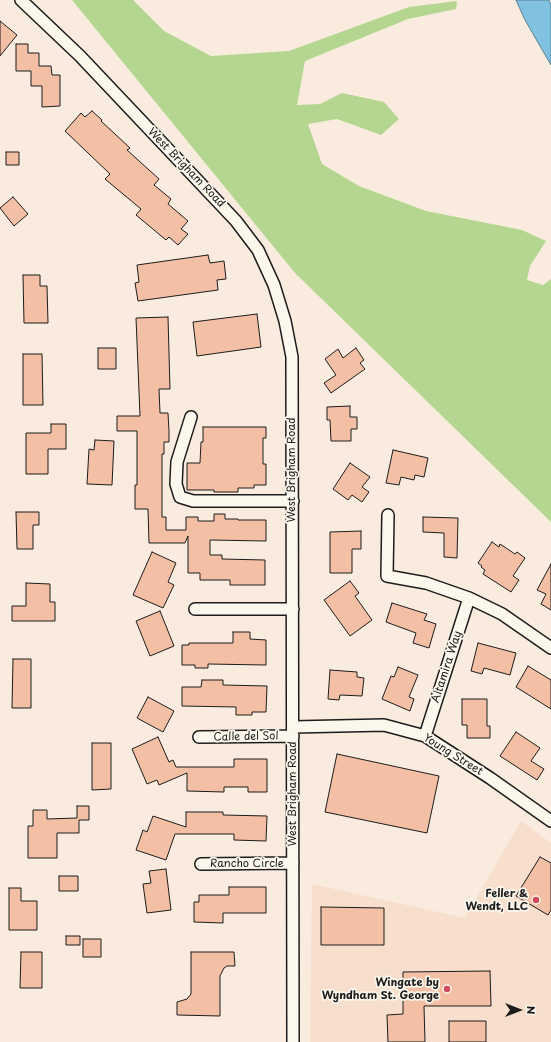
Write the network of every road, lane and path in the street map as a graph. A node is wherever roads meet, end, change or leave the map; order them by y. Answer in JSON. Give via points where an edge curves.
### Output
{"nodes":[{"id":1,"x":20,"y":0,"type":"edge"},
{"id":2,"x":191,"y":417,"type":"dead end"},
{"id":3,"x":292,"y":501,"type":"junction"},
{"id":4,"x":388,"y":515,"type":"dead end"},
{"id":5,"x":469,"y":598,"type":"junction"},
{"id":6,"x":195,"y":609,"type":"dead end"},
{"id":7,"x":293,"y":609,"type":"junction"},
{"id":8,"x":551,"y":648,"type":"edge"},
{"id":9,"x":293,"y":732,"type":"junction"},
{"id":10,"x":425,"y":736,"type":"junction"},
{"id":11,"x":199,"y":737,"type":"dead end"},
{"id":12,"x":551,"y":822,"type":"edge"},
{"id":13,"x":293,"y":863,"type":"junction"},
{"id":14,"x":201,"y":864,"type":"dead end"},
{"id":15,"x":293,"y":1042,"type":"edge"}],
"edges":[{"from":1,"to":3,"type":"street","name":"West Brigham Road","via":[[80,56],[236,220],[258,250],[274,285],[286,321],[292,357]]},
{"from":2,"to":3,"type":"street","via":[[177,462],[176,484],[180,497],[193,501]]},
{"from":3,"to":7,"type":"street","name":"West Brigham Road"},
{"from":4,"to":5,"type":"street","via":[[387,576],[426,582]]},
{"from":5,"to":8,"type":"street","via":[[502,614]]},
{"from":5,"to":10,"type":"street","name":"Altamira Way"},
{"from":6,"to":7,"type":"street"},
{"from":7,"to":9,"type":"street","name":"West Brigham Road"},
{"from":9,"to":10,"type":"street","name":"Young Street","via":[[384,725]]},
{"from":9,"to":11,"type":"street","name":"Calle del Sol"},
{"from":9,"to":13,"type":"street","name":"West Brigham Road"},
{"from":10,"to":12,"type":"street","name":"Young Street"},
{"from":13,"to":14,"type":"street","name":"Rancho Circle"},
{"from":13,"to":15,"type":"street","name":"West Brigham Road"}]}
